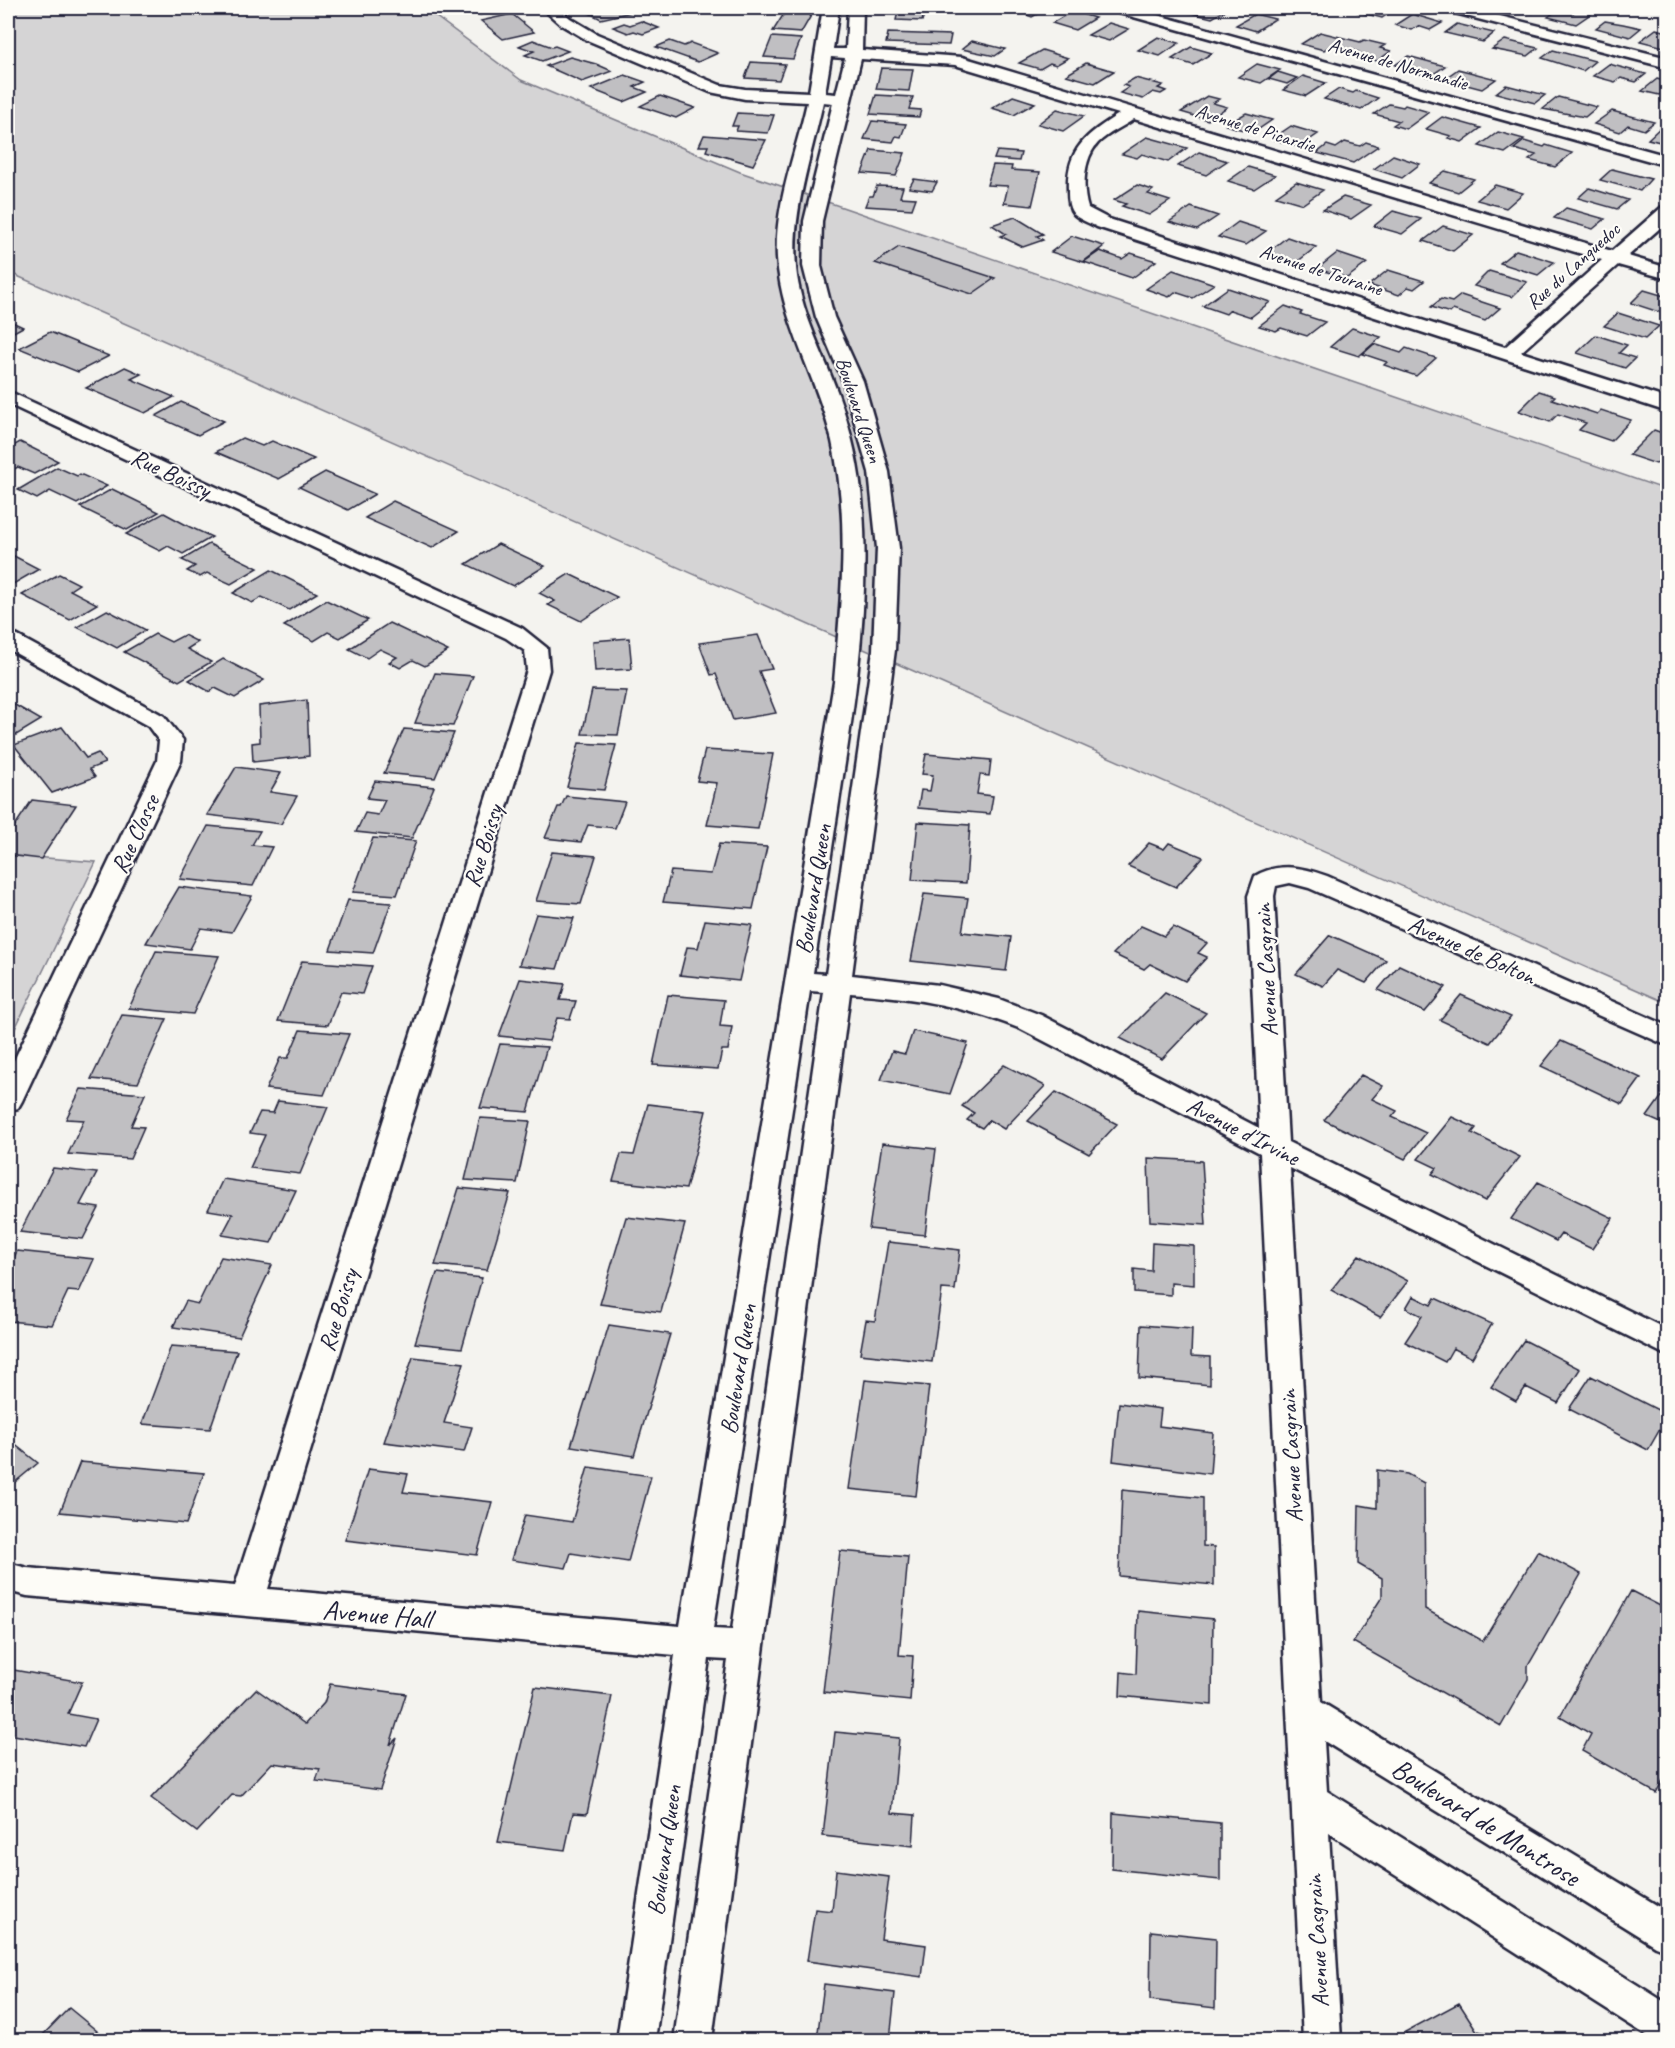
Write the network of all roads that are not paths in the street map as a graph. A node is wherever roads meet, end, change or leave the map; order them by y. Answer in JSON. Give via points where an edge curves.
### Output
{"nodes":[{"id":1,"x":550,"y":8,"type":"edge"},
{"id":2,"x":831,"y":8,"type":"edge"},
{"id":3,"x":856,"y":8,"type":"edge"},
{"id":4,"x":1117,"y":8,"type":"edge"},
{"id":5,"x":1452,"y":8,"type":"edge"},
{"id":6,"x":825,"y":52,"type":"junction"},
{"id":7,"x":854,"y":54,"type":"junction"},
{"id":8,"x":1668,"y":63,"type":"edge"},
{"id":9,"x":816,"y":97,"type":"junction"},
{"id":10,"x":841,"y":98,"type":"junction"},
{"id":11,"x":1132,"y":113,"type":"junction"},
{"id":12,"x":1668,"y":161,"type":"edge"},
{"id":13,"x":792,"y":195,"type":"junction"},
{"id":14,"x":818,"y":196,"type":"junction"},
{"id":15,"x":1668,"y":211,"type":"edge"},
{"id":16,"x":1616,"y":258,"type":"junction"},
{"id":17,"x":1668,"y":274,"type":"edge"},
{"id":18,"x":1508,"y":354,"type":"junction"},
{"id":19,"x":1668,"y":406,"type":"edge"},
{"id":20,"x":15,"y":407,"type":"edge"},
{"id":21,"x":8,"y":640,"type":"edge"},
{"id":22,"x":843,"y":698,"type":"junction"},
{"id":23,"x":878,"y":699,"type":"junction"},
{"id":24,"x":1273,"y":876,"type":"joint"},
{"id":25,"x":799,"y":981,"type":"junction"},
{"id":26,"x":838,"y":983,"type":"junction"},
{"id":27,"x":1668,"y":1036,"type":"edge"},
{"id":28,"x":8,"y":1101,"type":"edge"},
{"id":29,"x":1275,"y":1147,"type":"junction"},
{"id":30,"x":1668,"y":1344,"type":"edge"},
{"id":31,"x":8,"y":1577,"type":"edge"},
{"id":32,"x":247,"y":1602,"type":"junction"},
{"id":33,"x":694,"y":1642,"type":"junction"},
{"id":34,"x":748,"y":1647,"type":"junction"},
{"id":35,"x":1305,"y":1710,"type":"junction"},
{"id":36,"x":1309,"y":1800,"type":"junction"},
{"id":37,"x":1668,"y":1933,"type":"edge"},
{"id":38,"x":1668,"y":2026,"type":"edge"},
{"id":39,"x":636,"y":2040,"type":"edge"},
{"id":40,"x":693,"y":2040,"type":"edge"},
{"id":41,"x":1322,"y":2040,"type":"edge"}],
"edges":[{"from":1,"to":9,"type":"street","via":[[592,37],[701,84],[745,94]]},
{"from":2,"to":6,"type":"street","name":"Boulevard Queen"},
{"from":3,"to":7,"type":"street","name":"Boulevard Queen"},
{"from":4,"to":12,"type":"street","name":"Avenue de Normandie"},
{"from":5,"to":8,"type":"street"},
{"from":6,"to":7,"type":"street","name":"Avenue de Picardie"},
{"from":6,"to":9,"type":"street","name":"Boulevard Queen"},
{"from":7,"to":10,"type":"street","name":"Boulevard Queen"},
{"from":7,"to":11,"type":"street","name":"Avenue de Picardie","via":[[956,60]]},
{"from":9,"to":10,"type":"street"},
{"from":9,"to":13,"type":"street","name":"Boulevard Queen"},
{"from":10,"to":14,"type":"street","name":"Boulevard Queen"},
{"from":11,"to":16,"type":"street","name":"Avenue de Picardie"},
{"from":11,"to":18,"type":"street","name":"Avenue de Touraine","via":[[1087,147],[1077,174],[1076,203],[1080,211],[1103,223]]},
{"from":13,"to":14,"type":"street"},
{"from":13,"to":22,"type":"street","name":"Boulevard Queen","via":[[786,248],[788,283],[833,408],[852,499],[855,585]]},
{"from":14,"to":23,"type":"street","name":"Boulevard Queen","via":[[812,245],[815,280],[825,317],[853,381],[879,472],[888,548]]},
{"from":15,"to":16,"type":"street","name":"Rue du Languedoc"},
{"from":16,"to":17,"type":"street","name":"Avenue de Picardie"},
{"from":16,"to":18,"type":"street","name":"Rue du Languedoc"},
{"from":18,"to":19,"type":"street","name":"Avenue de Touraine"},
{"from":20,"to":32,"type":"street","name":"Rue Boissy","via":[[514,633],[536,648],[538,670]]},
{"from":21,"to":28,"type":"street","name":"Rue Closse","via":[[156,721],[171,740],[169,761]]},
{"from":22,"to":23,"type":"street"},
{"from":22,"to":25,"type":"street","name":"Boulevard Queen"},
{"from":23,"to":26,"type":"street","name":"Boulevard Queen"},
{"from":24,"to":27,"type":"street","name":"Avenue de Bolton","via":[[1297,874],[1318,882]]},
{"from":24,"to":29,"type":"street","name":"Avenue Casgrain","via":[[1264,882],[1261,896]]},
{"from":25,"to":26,"type":"street","name":"Avenue d'Irvine"},
{"from":25,"to":33,"type":"street","name":"Boulevard Queen"},
{"from":26,"to":29,"type":"street","name":"Avenue d'Irvine","via":[[939,994],[1000,1010],[1031,1022]]},
{"from":26,"to":34,"type":"street","name":"Boulevard Queen"},
{"from":29,"to":30,"type":"street","name":"Avenue d'Irvine"},
{"from":29,"to":35,"type":"street","name":"Avenue Casgrain"},
{"from":31,"to":32,"type":"street","name":"Avenue Hall"},
{"from":32,"to":33,"type":"street","name":"Avenue Hall"},
{"from":33,"to":34,"type":"street","name":"Avenue Hall"},
{"from":33,"to":39,"type":"street","name":"Boulevard Queen"},
{"from":34,"to":40,"type":"street","name":"Boulevard Queen"},
{"from":35,"to":36,"type":"street","name":"Avenue Casgrain"},
{"from":35,"to":37,"type":"street","name":"Boulevard de Montrose"},
{"from":36,"to":38,"type":"street"},
{"from":36,"to":41,"type":"street","name":"Avenue Casgrain"}]}
